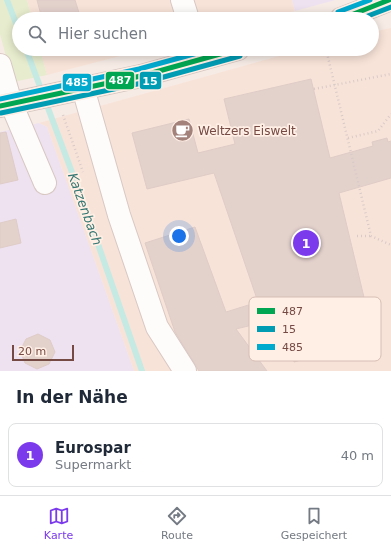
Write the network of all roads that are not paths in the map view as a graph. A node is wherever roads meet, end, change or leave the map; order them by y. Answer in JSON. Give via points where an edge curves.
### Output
{"nodes":[{"id":1,"x":182,"y":0,"type":"edge"},
{"id":2,"x":389,"y":0,"type":"edge"},
{"id":3,"x":186,"y":12,"type":"edge"},
{"id":4,"x":358,"y":12,"type":"edge"},
{"id":5,"x":391,"y":14,"type":"edge"},
{"id":6,"x":379,"y":16,"type":"edge"},
{"id":7,"x":192,"y":56,"type":"edge"},
{"id":8,"x":0,"y":65,"type":"edge"},
{"id":9,"x":83,"y":88,"type":"junction"},
{"id":10,"x":5,"y":105,"type":"edge"},
{"id":11,"x":45,"y":183,"type":"dead end"},
{"id":12,"x":185,"y":371,"type":"edge"}],
"edges":[{"from":1,"to":3,"type":"street"},
{"from":2,"to":4,"type":"main road"},
{"from":5,"to":6,"type":"main road"},
{"from":7,"to":9,"type":"main road","via":[[141,76]]},
{"from":8,"to":10,"type":"street"},
{"from":9,"to":10,"type":"main road"},
{"from":9,"to":12,"type":"street","via":[[119,215],[157,326]]},
{"from":10,"to":11,"type":"street"}]}
